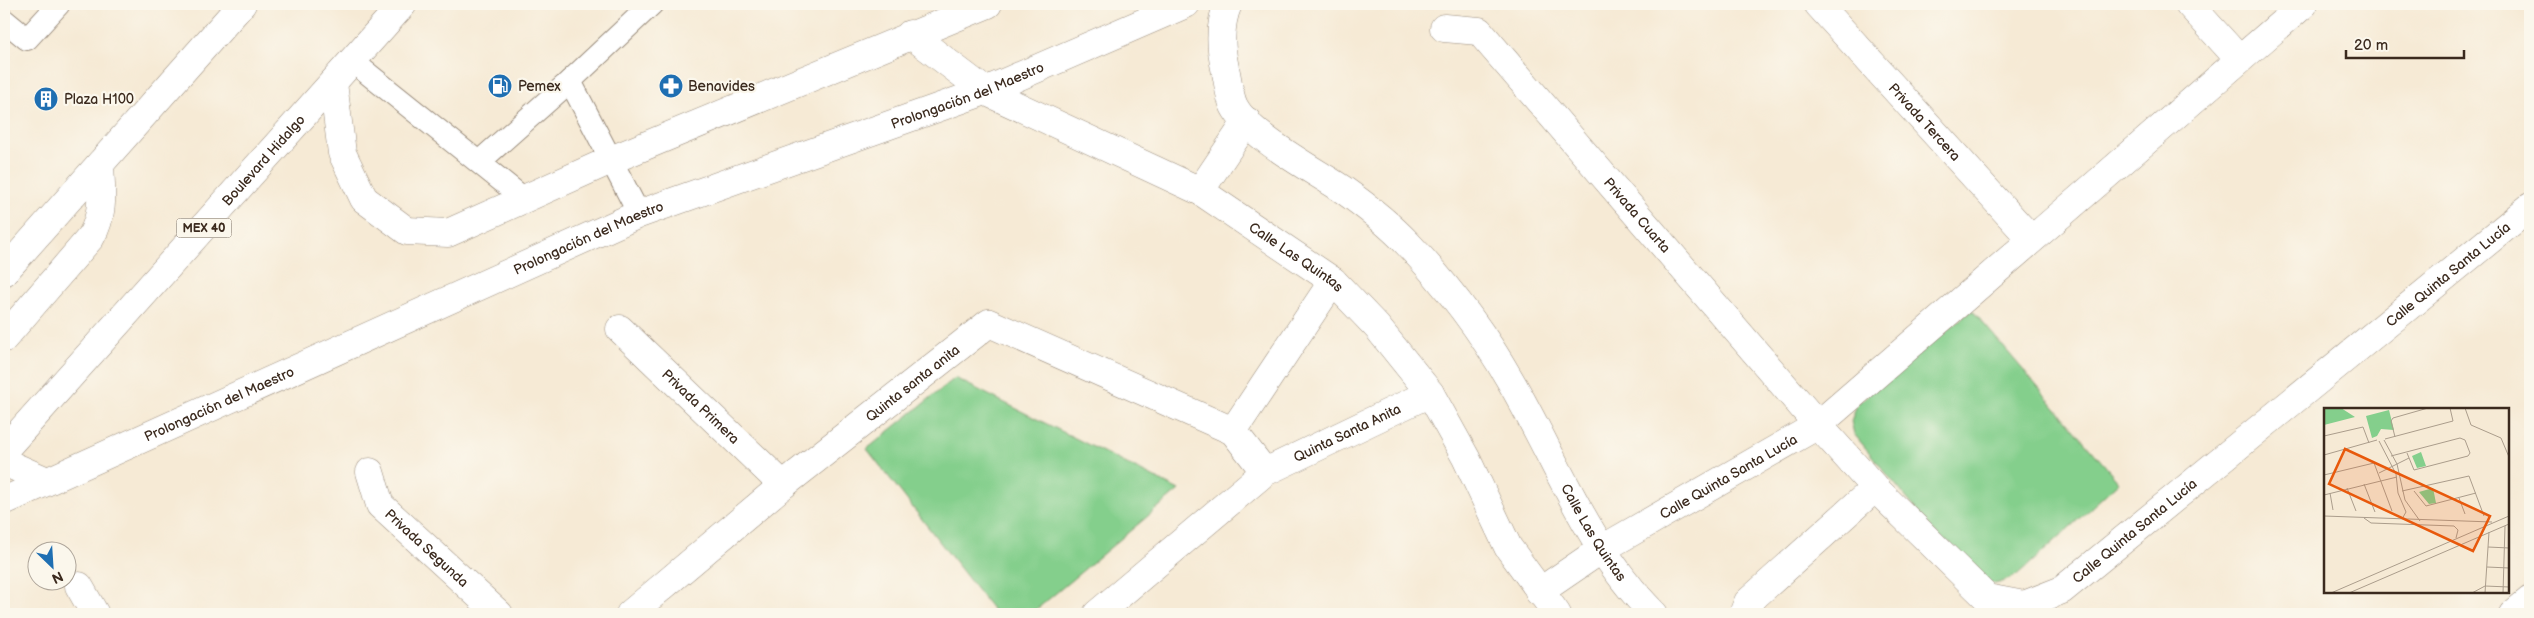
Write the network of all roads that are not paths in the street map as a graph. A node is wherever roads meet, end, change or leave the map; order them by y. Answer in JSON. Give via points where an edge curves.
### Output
{"nodes":[{"id":1,"x":59,"y":4,"type":"edge"},
{"id":2,"x":242,"y":4,"type":"edge"},
{"id":3,"x":403,"y":4,"type":"edge"},
{"id":4,"x":652,"y":4,"type":"edge"},
{"id":5,"x":988,"y":4,"type":"edge"},
{"id":6,"x":1186,"y":4,"type":"edge"},
{"id":7,"x":1228,"y":4,"type":"edge"},
{"id":8,"x":1818,"y":4,"type":"edge"},
{"id":9,"x":2189,"y":4,"type":"edge"},
{"id":10,"x":2304,"y":4,"type":"edge"},
{"id":11,"x":4,"y":20,"type":"edge"},
{"id":12,"x":1444,"y":28,"type":"dead end"},
{"id":13,"x":910,"y":34,"type":"junction"},
{"id":14,"x":2239,"y":59,"type":"junction"},
{"id":15,"x":352,"y":61,"type":"junction"},
{"id":16,"x":570,"y":81,"type":"junction"},
{"id":17,"x":334,"y":83,"type":"junction"},
{"id":18,"x":984,"y":91,"type":"junction"},
{"id":19,"x":1247,"y":121,"type":"junction"},
{"id":20,"x":611,"y":160,"type":"junction"},
{"id":21,"x":479,"y":162,"type":"junction"},
{"id":22,"x":100,"y":164,"type":"junction"},
{"id":23,"x":1200,"y":191,"type":"junction"},
{"id":24,"x":523,"y":198,"type":"junction"},
{"id":25,"x":2530,"y":207,"type":"edge"},
{"id":26,"x":639,"y":214,"type":"junction"},
{"id":27,"x":2031,"y":239,"type":"junction"},
{"id":28,"x":4,"y":272,"type":"edge"},
{"id":29,"x":1333,"y":281,"type":"junction"},
{"id":30,"x":620,"y":329,"type":"dead end"},
{"id":31,"x":4,"y":338,"type":"edge"},
{"id":32,"x":1430,"y":393,"type":"junction"},
{"id":33,"x":1818,"y":425,"type":"junction"},
{"id":34,"x":1234,"y":431,"type":"junction"},
{"id":35,"x":4,"y":450,"type":"edge"},
{"id":36,"x":4,"y":462,"type":"edge"},
{"id":37,"x":370,"y":472,"type":"dead end"},
{"id":38,"x":1265,"y":472,"type":"junction"},
{"id":39,"x":47,"y":481,"type":"junction"},
{"id":40,"x":783,"y":485,"type":"junction"},
{"id":41,"x":1876,"y":488,"type":"junction"},
{"id":42,"x":4,"y":501,"type":"edge"},
{"id":43,"x":1602,"y":549,"type":"junction"},
{"id":44,"x":80,"y":586,"type":"dead end"},
{"id":45,"x":1538,"y":592,"type":"junction"},
{"id":46,"x":2530,"y":600,"type":"edge"},
{"id":47,"x":95,"y":614,"type":"edge"},
{"id":48,"x":498,"y":614,"type":"edge"},
{"id":49,"x":630,"y":614,"type":"edge"},
{"id":50,"x":1097,"y":614,"type":"edge"},
{"id":51,"x":1556,"y":614,"type":"edge"},
{"id":52,"x":1654,"y":614,"type":"edge"},
{"id":53,"x":1743,"y":614,"type":"edge"},
{"id":54,"x":2513,"y":614,"type":"edge"}],
"edges":[{"from":1,"to":11,"type":"lane","via":[[27,39]]},
{"from":2,"to":22,"type":"street"},
{"from":3,"to":15,"type":"street","name":"Boulevard Hidalgo","number":"MEX 40"},
{"from":4,"to":16,"type":"lane"},
{"from":5,"to":13,"type":"street"},
{"from":6,"to":18,"type":"street","name":"Prolongación del Maestro"},
{"from":7,"to":19,"type":"street","name":"Calle Las Quintas","via":[[1223,16],[1221,48],[1234,106]]},
{"from":8,"to":27,"type":"street","name":"Privada Tercera"},
{"from":9,"to":14,"type":"street"},
{"from":10,"to":14,"type":"street","name":"Calle Quinta Santa Lucía"},
{"from":12,"to":33,"type":"street","name":"Privada Cuarta","via":[[1479,31]]},
{"from":13,"to":18,"type":"street","name":"Calle Las Quintas"},
{"from":13,"to":20,"type":"street"},
{"from":14,"to":27,"type":"street","name":"Calle Quinta Santa Lucía"},
{"from":15,"to":17,"type":"street","name":"Boulevard Hidalgo","number":"MEX 40"},
{"from":15,"to":21,"type":"lane"},
{"from":16,"to":20,"type":"lane"},
{"from":16,"to":21,"type":"lane"},
{"from":17,"to":24,"type":"street","via":[[342,153],[364,199],[407,231],[448,233]]},
{"from":17,"to":35,"type":"street","name":"Boulevard Hidalgo","number":"MEX 40"},
{"from":18,"to":23,"type":"street","name":"Calle Las Quintas"},
{"from":18,"to":26,"type":"street","name":"Prolongación del Maestro"},
{"from":19,"to":23,"type":"street"},
{"from":19,"to":43,"type":"street","name":"Calle Las Quintas","via":[[1276,147],[1345,191],[1388,226],[1407,243],[1478,327],[1511,380],[1563,482]]},
{"from":20,"to":24,"type":"street"},
{"from":20,"to":26,"type":"lane"},
{"from":21,"to":24,"type":"lane"},
{"from":22,"to":28,"type":"street"},
{"from":22,"to":31,"type":"street","via":[[99,223],[91,237]]},
{"from":23,"to":29,"type":"street","name":"Calle Las Quintas"},
{"from":25,"to":41,"type":"street","name":"Calle Quinta Santa Lucía","via":[[2062,590],[2024,605],[1987,598]]},
{"from":26,"to":39,"type":"street","name":"Prolongación del Maestro"},
{"from":27,"to":33,"type":"street","name":"Calle Quinta Santa Lucía"},
{"from":29,"to":32,"type":"street","name":"Calle Las Quintas","via":[[1377,327]]},
{"from":29,"to":34,"type":"street"},
{"from":30,"to":40,"type":"street","name":"Privada Primera"},
{"from":32,"to":38,"type":"street","name":"Quinta Santa Anita"},
{"from":32,"to":45,"type":"street","name":"Calle Las Quintas","via":[[1466,458],[1508,547]]},
{"from":33,"to":41,"type":"street","name":"Privada Cuarta"},
{"from":33,"to":43,"type":"street","name":"Calle Quinta Santa Lucía"},
{"from":34,"to":38,"type":"street"},
{"from":34,"to":40,"type":"street","name":"Quinta santa anita","via":[[989,323]]},
{"from":36,"to":39,"type":"street"},
{"from":37,"to":48,"type":"street","name":"Privada Segunda","via":[[380,505]]},
{"from":38,"to":50,"type":"street"},
{"from":39,"to":42,"type":"street","name":"Prolongación del Maestro"},
{"from":40,"to":49,"type":"street","name":"Quinta santa anita"},
{"from":41,"to":53,"type":"street","via":[[1748,602]]},
{"from":43,"to":45,"type":"street","name":"Calle Quinta Santa Lucía"},
{"from":43,"to":52,"type":"street","name":"Calle Las Quintas","via":[[1635,595]]},
{"from":44,"to":47,"type":"street"},
{"from":45,"to":51,"type":"street","name":"Calle Las Quintas"},
{"from":46,"to":54,"type":"street"}]}
